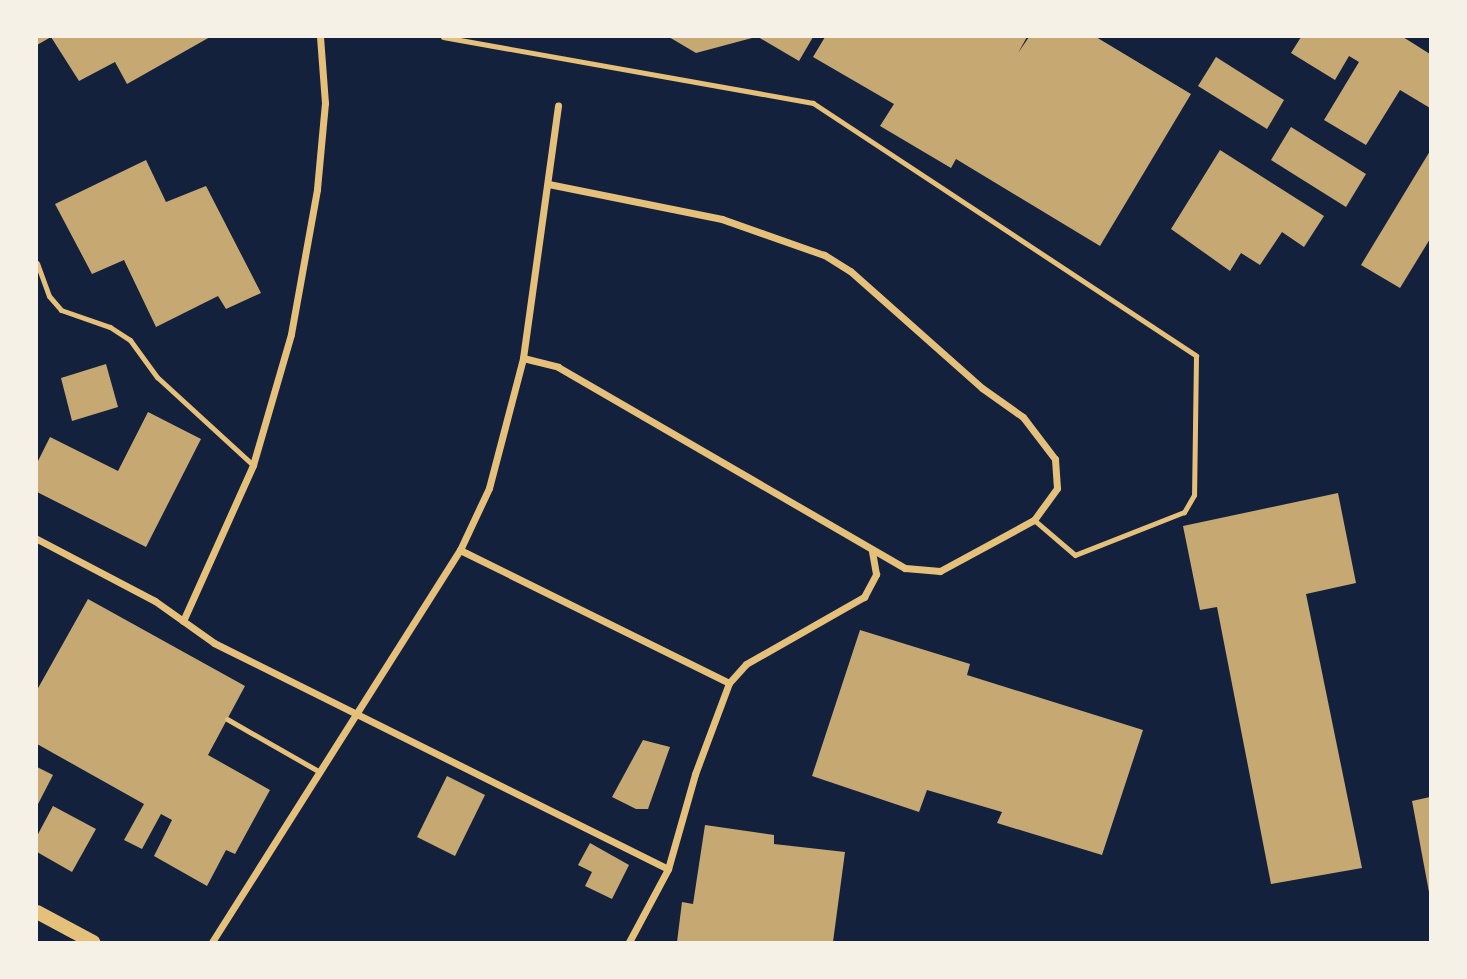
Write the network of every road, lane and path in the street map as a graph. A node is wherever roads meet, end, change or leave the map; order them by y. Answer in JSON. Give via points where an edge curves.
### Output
{"nodes":[{"id":1,"x":320,"y":37,"type":"edge"},
{"id":2,"x":443,"y":37,"type":"edge"},
{"id":3,"x":558,"y":105,"type":"dead end"},
{"id":4,"x":548,"y":184,"type":"junction"},
{"id":5,"x":37,"y":263,"type":"edge"},
{"id":6,"x":523,"y":358,"type":"junction"},
{"id":7,"x":253,"y":465,"type":"junction"},
{"id":8,"x":1034,"y":520,"type":"junction"},
{"id":9,"x":37,"y":539,"type":"edge"},
{"id":10,"x":460,"y":550,"type":"junction"},
{"id":11,"x":872,"y":551,"type":"junction"},
{"id":12,"x":183,"y":621,"type":"junction"},
{"id":13,"x":729,"y":683,"type":"junction"},
{"id":14,"x":356,"y":713,"type":"junction"},
{"id":15,"x":227,"y":719,"type":"dead end"},
{"id":16,"x":320,"y":772,"type":"junction"},
{"id":17,"x":668,"y":869,"type":"junction"},
{"id":18,"x":37,"y":912,"type":"edge"},
{"id":19,"x":93,"y":942,"type":"edge"},
{"id":20,"x":212,"y":942,"type":"edge"},
{"id":21,"x":629,"y":942,"type":"edge"}],
"edges":[{"from":1,"to":7,"type":"street","via":[[325,103],[307,262],[275,401]]},
{"from":2,"to":8,"type":"lane","via":[[813,103],[1196,356],[1194,495],[1184,512],[1075,555]]},
{"from":3,"to":4,"type":"street"},
{"from":4,"to":6,"type":"street"},
{"from":4,"to":8,"type":"street","via":[[722,219],[824,255],[850,271],[982,388],[1024,417],[1048,446],[1058,476],[1052,499]]},
{"from":5,"to":7,"type":"lane","via":[[49,296],[61,310],[110,327],[130,340],[158,377]]},
{"from":6,"to":10,"type":"street","via":[[489,488]]},
{"from":6,"to":11,"type":"street","via":[[558,367]]},
{"from":7,"to":12,"type":"street"},
{"from":8,"to":11,"type":"street","via":[[940,571],[905,568]]},
{"from":9,"to":12,"type":"street","via":[[155,601]]},
{"from":10,"to":13,"type":"street"},
{"from":10,"to":14,"type":"street"},
{"from":11,"to":13,"type":"street","via":[[876,574],[864,597],[746,664]]},
{"from":12,"to":14,"type":"street","via":[[214,643]]},
{"from":13,"to":17,"type":"street","via":[[695,774]]},
{"from":14,"to":16,"type":"street"},
{"from":14,"to":17,"type":"street"},
{"from":15,"to":16,"type":"lane"},
{"from":16,"to":20,"type":"street"},
{"from":17,"to":21,"type":"street"},
{"from":18,"to":19,"type":"main road"}]}
